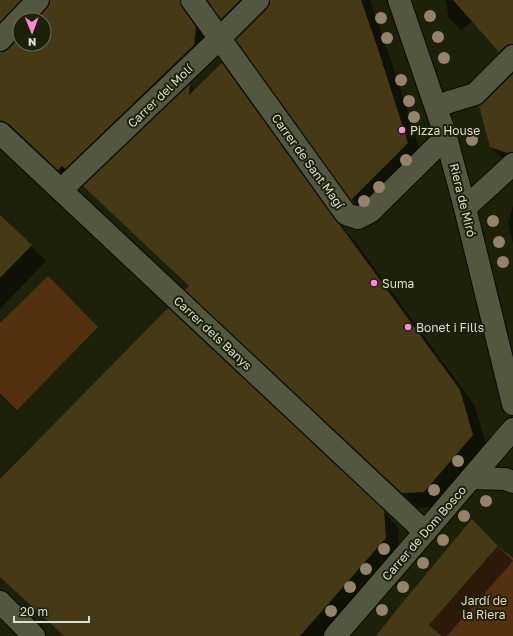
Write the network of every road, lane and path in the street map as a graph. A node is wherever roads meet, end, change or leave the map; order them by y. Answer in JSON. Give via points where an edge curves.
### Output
{"nodes":[{"id":1,"x":38,"y":0,"type":"edge"},
{"id":2,"x":192,"y":0,"type":"edge"},
{"id":3,"x":258,"y":0,"type":"edge"},
{"id":4,"x":407,"y":4,"type":"edge"},
{"id":5,"x":220,"y":39,"type":"junction"},
{"id":6,"x":0,"y":40,"type":"edge"},
{"id":7,"x":513,"y":56,"type":"edge"},
{"id":8,"x":436,"y":106,"type":"junction"},
{"id":9,"x":0,"y":133,"type":"edge"},
{"id":10,"x":446,"y":137,"type":"junction"},
{"id":11,"x":513,"y":164,"type":"edge"},
{"id":12,"x":61,"y":190,"type":"junction"},
{"id":13,"x":465,"y":208,"type":"junction"},
{"id":14,"x":513,"y":404,"type":"edge"},
{"id":15,"x":513,"y":429,"type":"edge"},
{"id":16,"x":471,"y":478,"type":"junction"},
{"id":17,"x":513,"y":482,"type":"edge"},
{"id":18,"x":425,"y":532,"type":"junction"},
{"id":19,"x":0,"y":602,"type":"edge"},
{"id":20,"x":34,"y":636,"type":"edge"},
{"id":21,"x":335,"y":636,"type":"edge"}],
"edges":[{"from":1,"to":6,"type":"street"},
{"from":2,"to":5,"type":"street","name":"Carrer de Sant Magí"},
{"from":3,"to":5,"type":"street","name":"Carrer del Molí"},
{"from":4,"to":8,"type":"street","name":"Riera de Miró"},
{"from":5,"to":10,"type":"street","name":"Carrer de Sant Magí","via":[[346,214],[358,218],[370,212]]},
{"from":5,"to":12,"type":"street","name":"Carrer del Molí"},
{"from":7,"to":8,"type":"street","via":[[475,94]]},
{"from":8,"to":10,"type":"street","name":"Riera de Miró"},
{"from":9,"to":12,"type":"street","name":"Carrer dels Banys"},
{"from":10,"to":13,"type":"street","name":"Riera de Miró"},
{"from":11,"to":13,"type":"street"},
{"from":12,"to":18,"type":"street","name":"Carrer dels Banys"},
{"from":13,"to":14,"type":"street","name":"Riera de Miró"},
{"from":15,"to":16,"type":"street","name":"Carrer de Dom Bosco"},
{"from":16,"to":17,"type":"street","via":[[505,479]]},
{"from":16,"to":18,"type":"street","name":"Carrer de Dom Bosco"},
{"from":18,"to":21,"type":"street","name":"Carrer de Dom Bosco"},
{"from":19,"to":20,"type":"street"}]}
